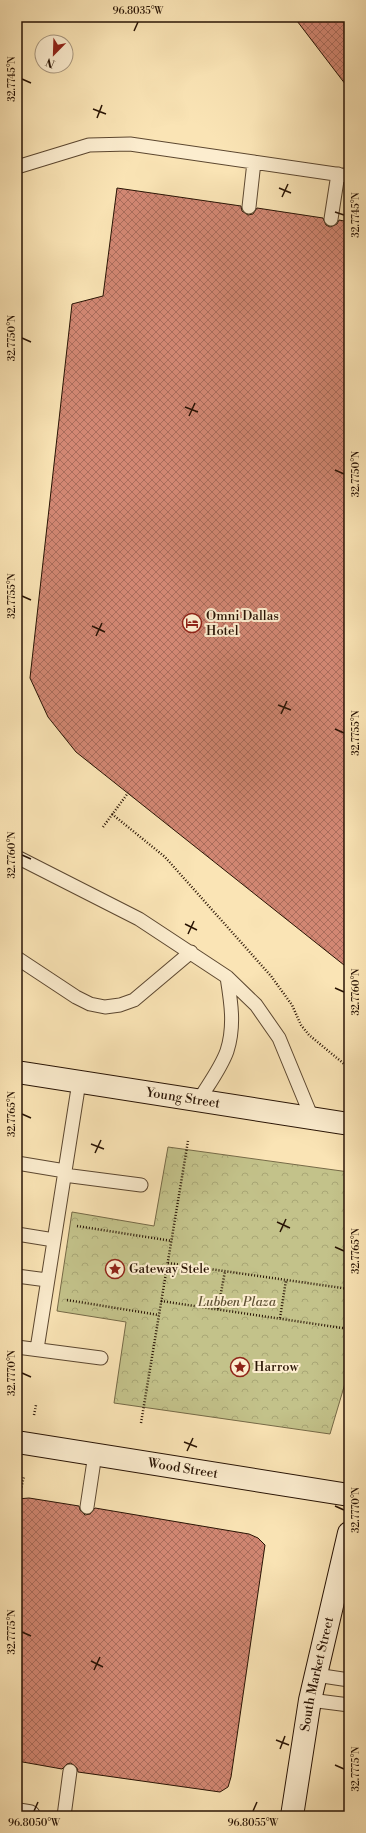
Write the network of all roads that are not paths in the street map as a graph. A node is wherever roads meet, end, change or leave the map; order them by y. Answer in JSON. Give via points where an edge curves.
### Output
{"nodes":[{"id":1,"x":254,"y":162,"type":"junction"},
{"id":2,"x":17,"y":167,"type":"edge"},
{"id":3,"x":343,"y":175,"type":"edge"},
{"id":4,"x":249,"y":207,"type":"dead end"},
{"id":5,"x":331,"y":219,"type":"dead end"},
{"id":6,"x":17,"y":857,"type":"edge"},
{"id":7,"x":191,"y":952,"type":"junction"},
{"id":8,"x":17,"y":958,"type":"edge"},
{"id":9,"x":227,"y":977,"type":"junction"},
{"id":10,"x":17,"y":1072,"type":"edge"},
{"id":11,"x":79,"y":1082,"type":"junction"},
{"id":12,"x":199,"y":1100,"type":"junction"},
{"id":13,"x":312,"y":1118,"type":"junction"},
{"id":14,"x":349,"y":1124,"type":"edge"},
{"id":15,"x":17,"y":1163,"type":"edge"},
{"id":16,"x":64,"y":1173,"type":"junction"},
{"id":17,"x":141,"y":1185,"type":"dead end"},
{"id":18,"x":17,"y":1234,"type":"edge"},
{"id":19,"x":54,"y":1240,"type":"junction"},
{"id":20,"x":17,"y":1276,"type":"edge"},
{"id":21,"x":47,"y":1280,"type":"junction"},
{"id":22,"x":17,"y":1346,"type":"edge"},
{"id":23,"x":37,"y":1349,"type":"junction"},
{"id":24,"x":101,"y":1358,"type":"dead end"},
{"id":25,"x":17,"y":1442,"type":"edge"},
{"id":26,"x":95,"y":1454,"type":"junction"},
{"id":27,"x":349,"y":1495,"type":"edge"},
{"id":28,"x":87,"y":1507,"type":"dead end"},
{"id":29,"x":349,"y":1533,"type":"edge"},
{"id":30,"x":316,"y":1675,"type":"junction"},
{"id":31,"x":349,"y":1680,"type":"edge"},
{"id":32,"x":310,"y":1700,"type":"junction"},
{"id":33,"x":349,"y":1705,"type":"edge"},
{"id":34,"x":70,"y":1771,"type":"dead end"},
{"id":35,"x":17,"y":1814,"type":"edge"},
{"id":36,"x":29,"y":1816,"type":"edge"},
{"id":37,"x":64,"y":1816,"type":"edge"},
{"id":38,"x":292,"y":1816,"type":"edge"}],
"edges":[{"from":1,"to":2,"type":"lane","via":[[130,144],[89,145]]},
{"from":1,"to":3,"type":"lane"},
{"from":1,"to":4,"type":"lane"},
{"from":3,"to":5,"type":"lane"},
{"from":6,"to":7,"type":"lane","via":[[138,919]]},
{"from":7,"to":8,"type":"lane","via":[[134,1000],[105,1007],[90,1004],[76,997]]},
{"from":7,"to":9,"type":"lane"},
{"from":9,"to":12,"type":"lane","via":[[232,1028],[226,1052]]},
{"from":9,"to":13,"type":"lane","via":[[256,1005],[279,1038]]},
{"from":10,"to":11,"type":"main road","name":"Young Street"},
{"from":11,"to":12,"type":"main road","name":"Young Street"},
{"from":11,"to":16,"type":"lane"},
{"from":12,"to":13,"type":"main road","name":"Young Street"},
{"from":13,"to":14,"type":"main road","name":"Young Street"},
{"from":15,"to":16,"type":"lane"},
{"from":16,"to":17,"type":"lane"},
{"from":16,"to":19,"type":"lane"},
{"from":18,"to":19,"type":"lane"},
{"from":19,"to":21,"type":"lane"},
{"from":20,"to":21,"type":"lane"},
{"from":21,"to":23,"type":"lane"},
{"from":22,"to":23,"type":"lane"},
{"from":23,"to":24,"type":"lane"},
{"from":25,"to":26,"type":"main road","name":"Wood Street"},
{"from":26,"to":27,"type":"main road","name":"Wood Street"},
{"from":26,"to":28,"type":"lane"},
{"from":29,"to":30,"type":"main road","name":"South Market Street"},
{"from":30,"to":31,"type":"lane"},
{"from":30,"to":32,"type":"main road","name":"South Market Street"},
{"from":32,"to":33,"type":"lane"},
{"from":32,"to":38,"type":"main road","name":"South Market Street"},
{"from":34,"to":37,"type":"lane"},
{"from":35,"to":36,"type":"main road"}]}
